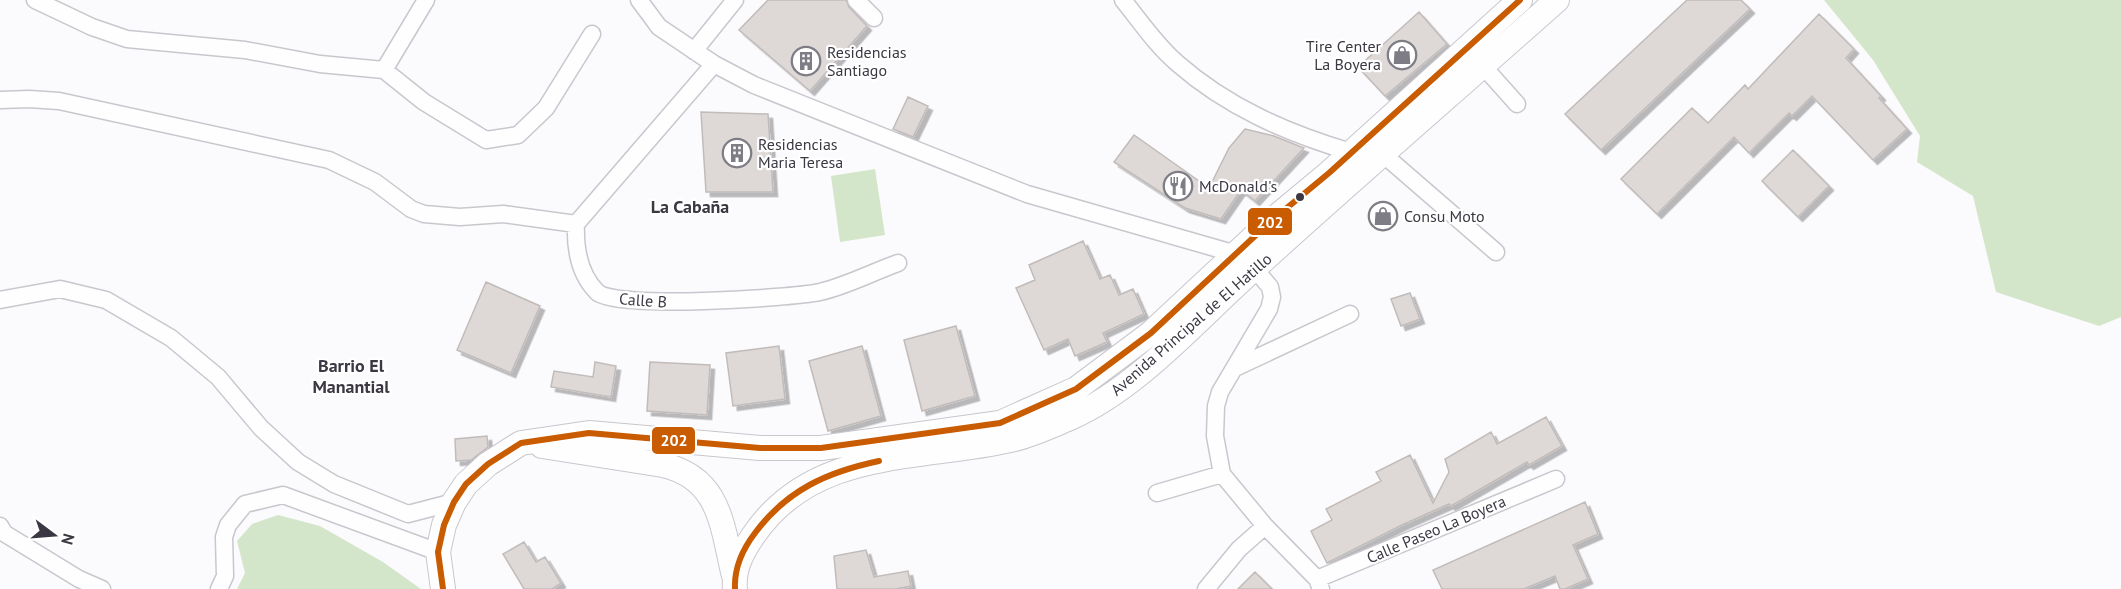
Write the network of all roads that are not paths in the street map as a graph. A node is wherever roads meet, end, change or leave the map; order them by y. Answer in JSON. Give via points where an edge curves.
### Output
{"nodes":[{"id":1,"x":34,"y":0,"type":"edge"},
{"id":2,"x":426,"y":0,"type":"edge"},
{"id":3,"x":639,"y":0,"type":"edge"},
{"id":4,"x":735,"y":0,"type":"edge"},
{"id":5,"x":856,"y":0,"type":"edge"},
{"id":6,"x":1123,"y":0,"type":"edge"},
{"id":7,"x":1520,"y":0,"type":"edge"},
{"id":8,"x":1557,"y":0,"type":"edge"},
{"id":9,"x":874,"y":18,"type":"dead end"},
{"id":10,"x":592,"y":34,"type":"dead end"},
{"id":11,"x":694,"y":51,"type":"junction"},
{"id":12,"x":714,"y":64,"type":"junction"},
{"id":13,"x":1483,"y":66,"type":"junction"},
{"id":14,"x":384,"y":70,"type":"junction"},
{"id":15,"x":0,"y":100,"type":"edge"},
{"id":16,"x":1517,"y":104,"type":"dead end"},
{"id":17,"x":1351,"y":152,"type":"junction"},
{"id":18,"x":1384,"y":155,"type":"junction"},
{"id":19,"x":576,"y":224,"type":"junction"},
{"id":20,"x":1496,"y":252,"type":"dead end"},
{"id":21,"x":1245,"y":261,"type":"junction"},
{"id":22,"x":898,"y":263,"type":"dead end"},
{"id":23,"x":0,"y":300,"type":"edge"},
{"id":24,"x":1350,"y":314,"type":"dead end"},
{"id":25,"x":1237,"y":367,"type":"junction"},
{"id":26,"x":521,"y":443,"type":"junction"},
{"id":27,"x":1222,"y":474,"type":"junction"},
{"id":28,"x":1556,"y":480,"type":"dead end"},
{"id":29,"x":1157,"y":493,"type":"dead end"},
{"id":30,"x":454,"y":502,"type":"junction"},
{"id":31,"x":408,"y":514,"type":"junction"},
{"id":32,"x":0,"y":526,"type":"edge"},
{"id":33,"x":1265,"y":526,"type":"junction"},
{"id":34,"x":406,"y":539,"type":"junction"},
{"id":35,"x":438,"y":552,"type":"junction"},
{"id":36,"x":734,"y":582,"type":"edge"},
{"id":37,"x":1319,"y":584,"type":"edge"},
{"id":38,"x":102,"y":589,"type":"edge"},
{"id":39,"x":219,"y":589,"type":"edge"},
{"id":40,"x":443,"y":589,"type":"edge"},
{"id":41,"x":1206,"y":589,"type":"edge"}],
"edges":[{"from":1,"to":14,"type":"street","via":[[127,39],[245,50],[320,64]]},
{"from":2,"to":14,"type":"street"},
{"from":3,"to":11,"type":"street","via":[[659,27]]},
{"from":4,"to":11,"type":"street"},
{"from":5,"to":9,"type":"street"},
{"from":6,"to":17,"type":"street","via":[[1176,62],[1227,100],[1316,142]]},
{"from":7,"to":17,"type":"main road","name":"Avenida Principal de El Hatillo"},
{"from":8,"to":13,"type":"main road","name":"Avenida Principal de El Hatillo"},
{"from":10,"to":14,"type":"street","via":[[546,108],[518,135],[486,140],[424,102]]},
{"from":11,"to":12,"type":"street"},
{"from":12,"to":19,"type":"street"},
{"from":12,"to":21,"type":"street","via":[[754,85],[1027,194]]},
{"from":13,"to":16,"type":"street"},
{"from":13,"to":18,"type":"main road","name":"Avenida Principal de El Hatillo"},
{"from":15,"to":19,"type":"street","via":[[59,101],[329,160],[375,182],[424,214],[460,218],[503,214]]},
{"from":17,"to":21,"type":"main road","name":"Avenida Principal de El Hatillo"},
{"from":18,"to":20,"type":"street"},
{"from":18,"to":21,"type":"main road","name":"Avenida Principal de El Hatillo"},
{"from":19,"to":22,"type":"street","name":"Calle B","via":[[578,260],[598,293],[619,301],[675,303],[820,292]]},
{"from":21,"to":25,"type":"street","via":[[1270,287],[1271,303]]},
{"from":21,"to":26,"type":"main road","name":"Avenida Principal de El Hatillo","via":[[1100,374],[1000,423],[821,448],[760,448],[589,433]]},
{"from":21,"to":36,"type":"main road","name":"Avenida Principal de El Hatillo","via":[[1127,384],[1093,407],[1012,440],[852,466],[804,485],[776,506],[746,545]]},
{"from":23,"to":31,"type":"street","via":[[60,289],[106,300],[171,338],[218,377],[261,428],[298,462],[333,484]]},
{"from":24,"to":25,"type":"street"},
{"from":25,"to":27,"type":"street","via":[[1226,378],[1216,406],[1215,436]]},
{"from":26,"to":30,"type":"main road","name":"Avenida Principal de El Hatillo","via":[[488,464],[466,484]]},
{"from":26,"to":36,"type":"main road","via":[[663,465],[693,477],[705,487],[719,511]]},
{"from":27,"to":29,"type":"street"},
{"from":27,"to":33,"type":"street"},
{"from":28,"to":37,"type":"street","name":"Calle Paseo La Boyera"},
{"from":30,"to":31,"type":"street"},
{"from":30,"to":35,"type":"main road","name":"Avenida Principal de El Hatillo"},
{"from":31,"to":34,"type":"street"},
{"from":32,"to":38,"type":"street","via":[[79,579]]},
{"from":33,"to":37,"type":"street"},
{"from":33,"to":41,"type":"street","via":[[1239,549]]},
{"from":34,"to":35,"type":"street"},
{"from":34,"to":39,"type":"street","via":[[283,495],[245,504],[228,525],[224,537],[225,576]]},
{"from":35,"to":40,"type":"main road","name":"Avenida Principal de El Hatillo"}]}
